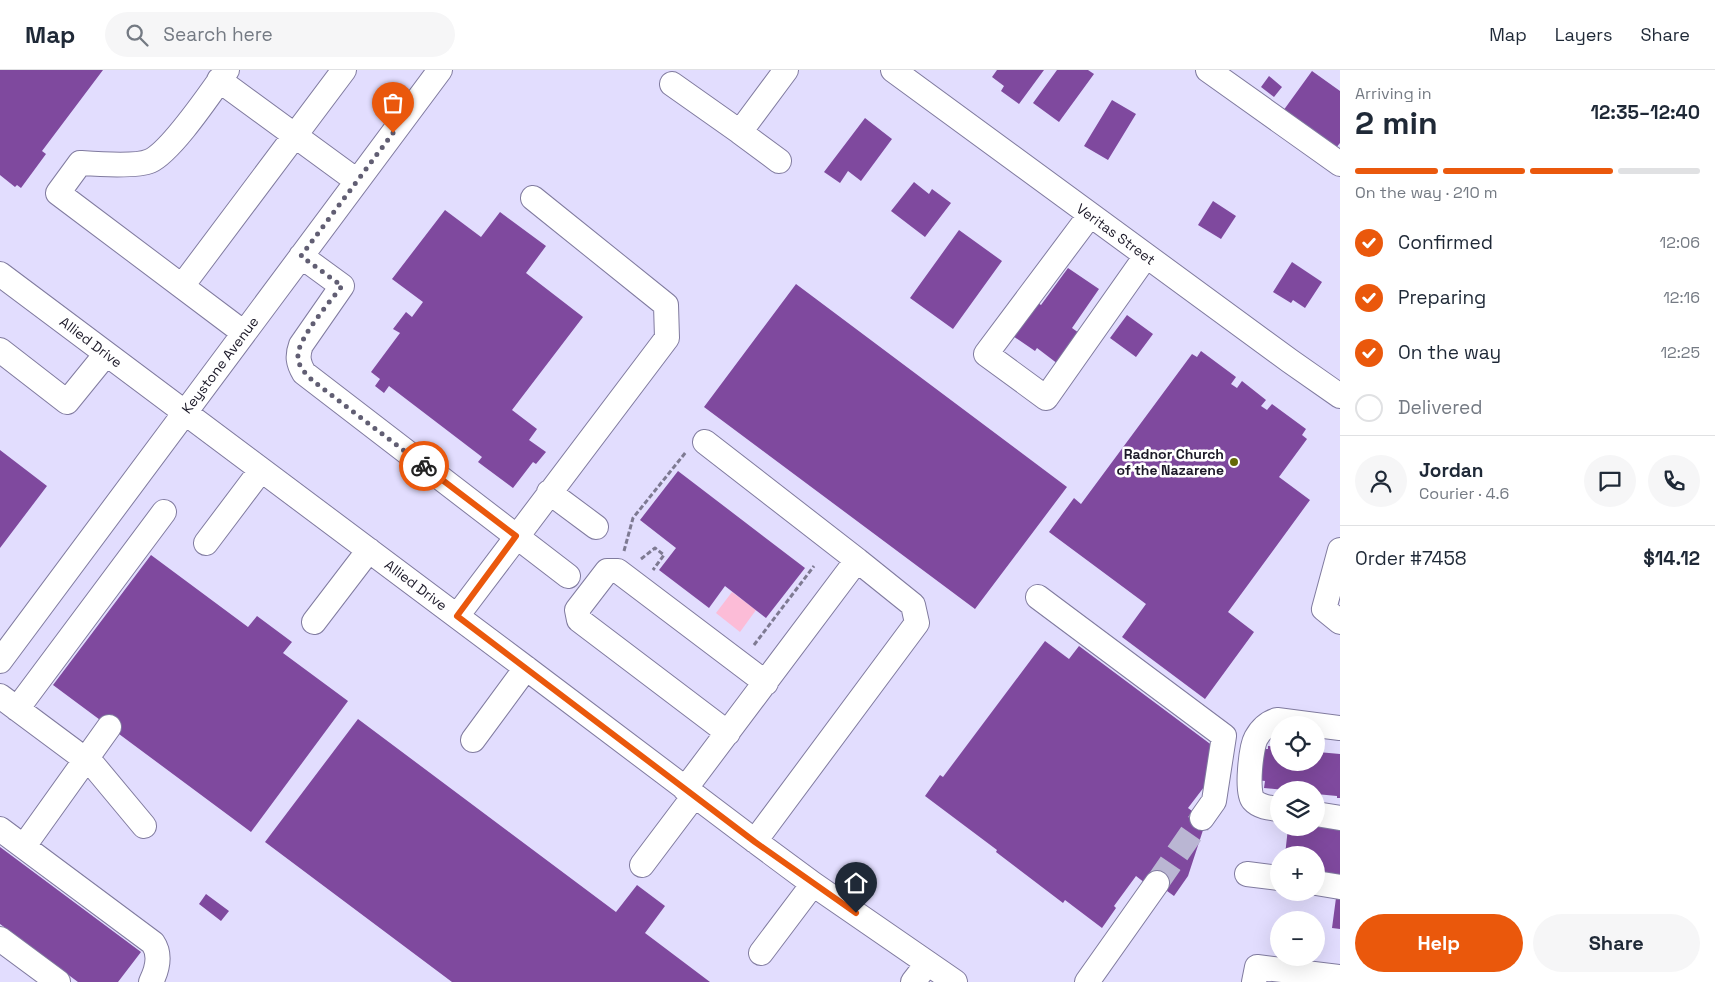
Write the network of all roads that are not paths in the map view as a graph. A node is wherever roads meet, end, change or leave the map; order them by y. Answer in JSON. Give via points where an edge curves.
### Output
{"nodes":[{"id":1,"x":344,"y":70,"type":"edge"},
{"id":2,"x":440,"y":70,"type":"edge"},
{"id":3,"x":786,"y":70,"type":"edge"},
{"id":4,"x":893,"y":70,"type":"edge"},
{"id":5,"x":1208,"y":70,"type":"edge"},
{"id":6,"x":223,"y":75,"type":"edge"},
{"id":7,"x":672,"y":84,"type":"dead end"},
{"id":8,"x":740,"y":132,"type":"junction"},
{"id":9,"x":295,"y":135,"type":"junction"},
{"id":10,"x":779,"y":161,"type":"dead end"},
{"id":11,"x":1340,"y":164,"type":"edge"},
{"id":12,"x":357,"y":181,"type":"junction"},
{"id":13,"x":532,"y":198,"type":"dead end"},
{"id":14,"x":1090,"y":215,"type":"junction"},
{"id":15,"x":301,"y":256,"type":"junction"},
{"id":16,"x":1146,"y":256,"type":"junction"},
{"id":17,"x":0,"y":274,"type":"edge"},
{"id":18,"x":182,"y":286,"type":"junction"},
{"id":19,"x":244,"y":333,"type":"junction"},
{"id":20,"x":0,"y":350,"type":"edge"},
{"id":21,"x":106,"y":354,"type":"junction"},
{"id":22,"x":1340,"y":396,"type":"edge"},
{"id":23,"x":185,"y":413,"type":"junction"},
{"id":24,"x":705,"y":442,"type":"road end"},
{"id":25,"x":261,"y":470,"type":"junction"},
{"id":26,"x":549,"y":492,"type":"junction"},
{"id":27,"x":164,"y":512,"type":"dead end"},
{"id":28,"x":596,"y":527,"type":"dead end"},
{"id":29,"x":516,"y":536,"type":"junction"},
{"id":30,"x":206,"y":543,"type":"dead end"},
{"id":31,"x":369,"y":550,"type":"junction"},
{"id":32,"x":1340,"y":550,"type":"edge"},
{"id":33,"x":857,"y":560,"type":"junction"},
{"id":34,"x":568,"y":576,"type":"dead end"},
{"id":35,"x":1038,"y":597,"type":"dead end"},
{"id":36,"x":457,"y":616,"type":"junction"},
{"id":37,"x":314,"y":622,"type":"dead end"},
{"id":38,"x":1340,"y":622,"type":"edge"},
{"id":39,"x":0,"y":661,"type":"edge"},
{"id":40,"x":526,"y":668,"type":"junction"},
{"id":41,"x":766,"y":683,"type":"junction"},
{"id":42,"x":9,"y":702,"type":"edge"},
{"id":43,"x":110,"y":727,"type":"dead end"},
{"id":44,"x":1340,"y":728,"type":"edge"},
{"id":45,"x":728,"y":733,"type":"junction"},
{"id":46,"x":473,"y":740,"type":"dead end"},
{"id":47,"x":86,"y":760,"type":"junction"},
{"id":48,"x":690,"y":792,"type":"junction"},
{"id":49,"x":1270,"y":807,"type":"edge"},
{"id":50,"x":1325,"y":816,"type":"edge"},
{"id":51,"x":1202,"y":818,"type":"tunnel mouth"},
{"id":52,"x":1340,"y":818,"type":"edge"},
{"id":53,"x":144,"y":826,"type":"dead end"},
{"id":54,"x":0,"y":829,"type":"edge"},
{"id":55,"x":755,"y":842,"type":"junction"},
{"id":56,"x":24,"y":846,"type":"junction"},
{"id":57,"x":642,"y":865,"type":"dead end"},
{"id":58,"x":1247,"y":874,"type":"dead end"},
{"id":59,"x":1270,"y":877,"type":"edge"},
{"id":60,"x":1156,"y":883,"type":"tunnel mouth"},
{"id":61,"x":813,"y":884,"type":"junction"},
{"id":62,"x":1325,"y":885,"type":"edge"},
{"id":63,"x":1340,"y":887,"type":"edge"},
{"id":64,"x":0,"y":939,"type":"edge"},
{"id":65,"x":762,"y":953,"type":"dead end"},
{"id":66,"x":920,"y":973,"type":"edge"},
{"id":67,"x":1340,"y":977,"type":"edge"},
{"id":68,"x":58,"y":982,"type":"edge"},
{"id":69,"x":151,"y":982,"type":"edge"},
{"id":70,"x":955,"y":982,"type":"edge"},
{"id":71,"x":1087,"y":982,"type":"edge"},
{"id":72,"x":1254,"y":982,"type":"edge"}],
"edges":[{"from":1,"to":9,"type":"street"},
{"from":2,"to":12,"type":"street","name":"Keystone Avenue"},
{"from":3,"to":8,"type":"street"},
{"from":4,"to":14,"type":"street","name":"Veritas Street"},
{"from":5,"to":11,"type":"street"},
{"from":6,"to":9,"type":"street"},
{"from":6,"to":18,"type":"street","via":[[163,152],[149,162],[80,164],[58,193]]},
{"from":7,"to":8,"type":"street"},
{"from":8,"to":10,"type":"street"},
{"from":9,"to":12,"type":"street"},
{"from":9,"to":18,"type":"street"},
{"from":12,"to":15,"type":"street","name":"Keystone Avenue"},
{"from":13,"to":26,"type":"street","via":[[666,306],[667,338]]},
{"from":14,"to":16,"type":"street","name":"Veritas Street"},
{"from":14,"to":16,"type":"street","via":[[986,354],[1046,398]]},
{"from":15,"to":19,"type":"street","name":"Keystone Avenue"},
{"from":15,"to":29,"type":"street","via":[[342,286],[301,345],[298,355],[304,373]]},
{"from":16,"to":22,"type":"street","name":"Veritas Street"},
{"from":17,"to":21,"type":"street","name":"Allied Drive"},
{"from":18,"to":19,"type":"street"},
{"from":19,"to":23,"type":"street","name":"Keystone Avenue"},
{"from":20,"to":21,"type":"street","via":[[67,402]]},
{"from":21,"to":23,"type":"street","name":"Allied Drive"},
{"from":23,"to":25,"type":"street","name":"Allied Drive"},
{"from":23,"to":39,"type":"street","name":"Keystone Avenue"},
{"from":24,"to":33,"type":"street"},
{"from":25,"to":30,"type":"street"},
{"from":25,"to":31,"type":"street","name":"Allied Drive"},
{"from":26,"to":28,"type":"street"},
{"from":26,"to":29,"type":"street"},
{"from":27,"to":42,"type":"street"},
{"from":29,"to":34,"type":"street"},
{"from":29,"to":36,"type":"street"},
{"from":31,"to":36,"type":"street","name":"Allied Drive"},
{"from":31,"to":37,"type":"street"},
{"from":32,"to":38,"type":"street","via":[[1324,609]]},
{"from":33,"to":41,"type":"street"},
{"from":33,"to":55,"type":"street","via":[[913,605],[917,623]]},
{"from":35,"to":51,"type":"street","via":[[1224,736],[1214,800]]},
{"from":36,"to":40,"type":"street","name":"Allied Drive"},
{"from":40,"to":46,"type":"street"},
{"from":40,"to":48,"type":"street","name":"Allied Drive"},
{"from":41,"to":45,"type":"street"},
{"from":41,"to":45,"type":"street","via":[[618,571],[607,571],[583,602],[577,610],[578,620]]},
{"from":42,"to":47,"type":"street"},
{"from":43,"to":47,"type":"street"},
{"from":44,"to":49,"type":"street","via":[[1277,720],[1261,730],[1253,743],[1251,796],[1259,804]]},
{"from":45,"to":48,"type":"street"},
{"from":47,"to":53,"type":"street"},
{"from":47,"to":56,"type":"street"},
{"from":48,"to":55,"type":"street","name":"Allied Drive"},
{"from":48,"to":57,"type":"street"},
{"from":50,"to":52,"type":"street"},
{"from":54,"to":56,"type":"street"},
{"from":55,"to":61,"type":"street","name":"Allied Drive"},
{"from":56,"to":69,"type":"street","via":[[153,943],[158,955]]},
{"from":58,"to":59,"type":"street"},
{"from":60,"to":71,"type":"street"},
{"from":61,"to":65,"type":"street"},
{"from":61,"to":66,"type":"street","name":"Allied Drive"},
{"from":62,"to":63,"type":"street"},
{"from":64,"to":68,"type":"street"},
{"from":66,"to":70,"type":"street","name":"Allied Drive"},
{"from":67,"to":72,"type":"street","via":[[1257,967]]}]}
